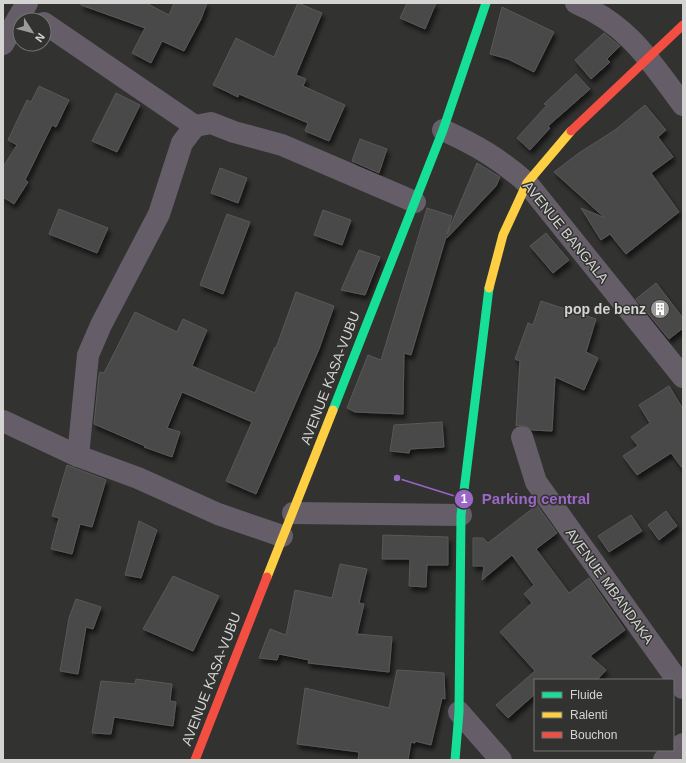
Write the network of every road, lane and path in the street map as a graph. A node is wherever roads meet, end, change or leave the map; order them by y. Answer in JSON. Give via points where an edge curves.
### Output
{"nodes":[{"id":1,"x":486,"y":3,"type":"edge"},
{"id":2,"x":576,"y":3,"type":"edge"},
{"id":3,"x":31,"y":11,"type":"edge"},
{"id":4,"x":683,"y":25,"type":"edge"},
{"id":5,"x":52,"y":28,"type":"edge"},
{"id":6,"x":3,"y":44,"type":"edge"},
{"id":7,"x":649,"y":59,"type":"junction"},
{"id":8,"x":683,"y":105,"type":"edge"},
{"id":9,"x":195,"y":126,"type":"junction"},
{"id":10,"x":443,"y":130,"type":"junction"},
{"id":11,"x":527,"y":183,"type":"junction"},
{"id":12,"x":415,"y":202,"type":"junction"},
{"id":13,"x":683,"y":377,"type":"edge"},
{"id":14,"x":3,"y":421,"type":"edge"},
{"id":15,"x":522,"y":437,"type":"dead end"},
{"id":16,"x":78,"y":456,"type":"junction"},
{"id":17,"x":293,"y":513,"type":"junction"},
{"id":18,"x":461,"y":515,"type":"junction"},
{"id":19,"x":282,"y":536,"type":"junction"},
{"id":20,"x":683,"y":688,"type":"edge"},
{"id":21,"x":458,"y":712,"type":"junction"},
{"id":22,"x":683,"y":744,"type":"edge"},
{"id":23,"x":195,"y":760,"type":"edge"},
{"id":24,"x":455,"y":760,"type":"edge"},
{"id":25,"x":501,"y":760,"type":"edge"},
{"id":26,"x":664,"y":760,"type":"edge"}],
"edges":[{"from":1,"to":10,"type":"main road","name":"AVENUE KASA-VUBU"},
{"from":2,"to":7,"type":"street","via":[[611,21],[631,38]]},
{"from":3,"to":6,"type":"street"},
{"from":4,"to":7,"type":"main road"},
{"from":5,"to":9,"type":"street"},
{"from":7,"to":8,"type":"street"},
{"from":7,"to":11,"type":"main road","via":[[604,98],[564,139]]},
{"from":9,"to":12,"type":"street","via":[[211,123],[282,145]]},
{"from":9,"to":16,"type":"street","via":[[182,143],[159,214],[100,325],[88,355]]},
{"from":10,"to":11,"type":"street","name":"AVENUE BANGALA","via":[[475,144],[503,162]]},
{"from":10,"to":12,"type":"main road","name":"AVENUE KASA-VUBU"},
{"from":11,"to":13,"type":"street","name":"AVENUE BANGALA"},
{"from":11,"to":18,"type":"main road","via":[[504,235],[487,297]]},
{"from":12,"to":17,"type":"main road","name":"AVENUE KASA-VUBU"},
{"from":14,"to":16,"type":"street"},
{"from":15,"to":20,"type":"street","name":"AVENUE MBANDAKA","via":[[536,482]]},
{"from":16,"to":19,"type":"street","via":[[138,478],[218,514]]},
{"from":17,"to":18,"type":"street"},
{"from":17,"to":19,"type":"main road","name":"AVENUE KASA-VUBU"},
{"from":18,"to":21,"type":"main road"},
{"from":19,"to":23,"type":"main road","name":"AVENUE KASA-VUBU"},
{"from":21,"to":24,"type":"main road"},
{"from":21,"to":25,"type":"street"},
{"from":22,"to":26,"type":"street"}]}
